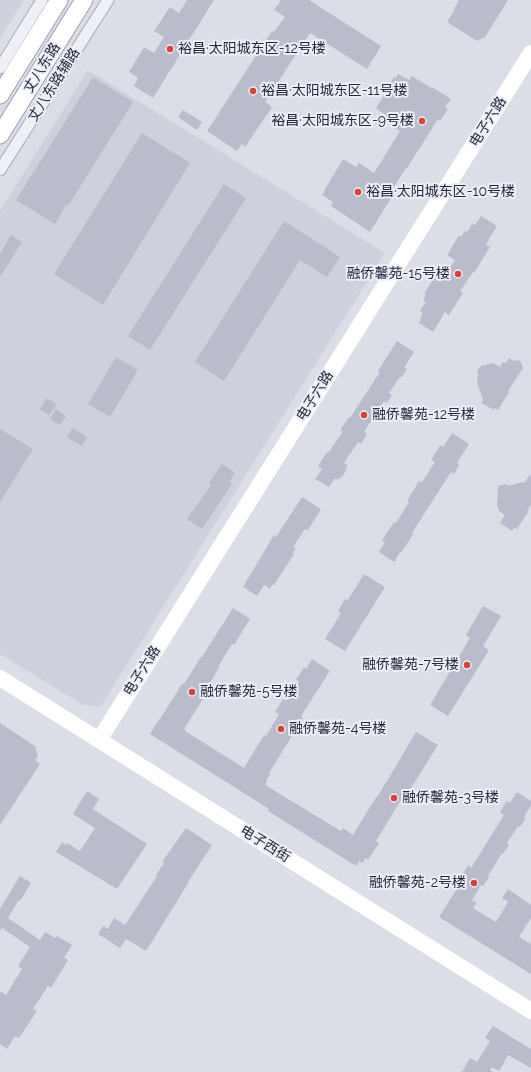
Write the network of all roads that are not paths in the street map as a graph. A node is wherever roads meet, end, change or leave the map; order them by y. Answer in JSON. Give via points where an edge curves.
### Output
{"nodes":[{"id":1,"x":42,"y":0,"type":"edge"},
{"id":2,"x":59,"y":0,"type":"edge"},
{"id":3,"x":84,"y":0,"type":"edge"},
{"id":4,"x":108,"y":0,"type":"edge"},
{"id":5,"x":531,"y":53,"type":"edge"},
{"id":6,"x":0,"y":68,"type":"edge"},
{"id":7,"x":0,"y":95,"type":"edge"},
{"id":8,"x":0,"y":135,"type":"edge"},
{"id":9,"x":0,"y":170,"type":"edge"},
{"id":10,"x":0,"y":678,"type":"edge"},
{"id":11,"x":99,"y":740,"type":"junction"},
{"id":12,"x":531,"y":1011,"type":"edge"}],
"edges":[{"from":1,"to":6,"type":"street"},
{"from":2,"to":7,"type":"main road","name":"丈八东路"},
{"from":3,"to":8,"type":"main road","name":"丈八东路"},
{"from":4,"to":9,"type":"street","name":"丈八东路辅路"},
{"from":5,"to":11,"type":"street","name":"电子六路"},
{"from":10,"to":11,"type":"street","name":"电子西街"},
{"from":11,"to":12,"type":"street","name":"电子西街"}]}
